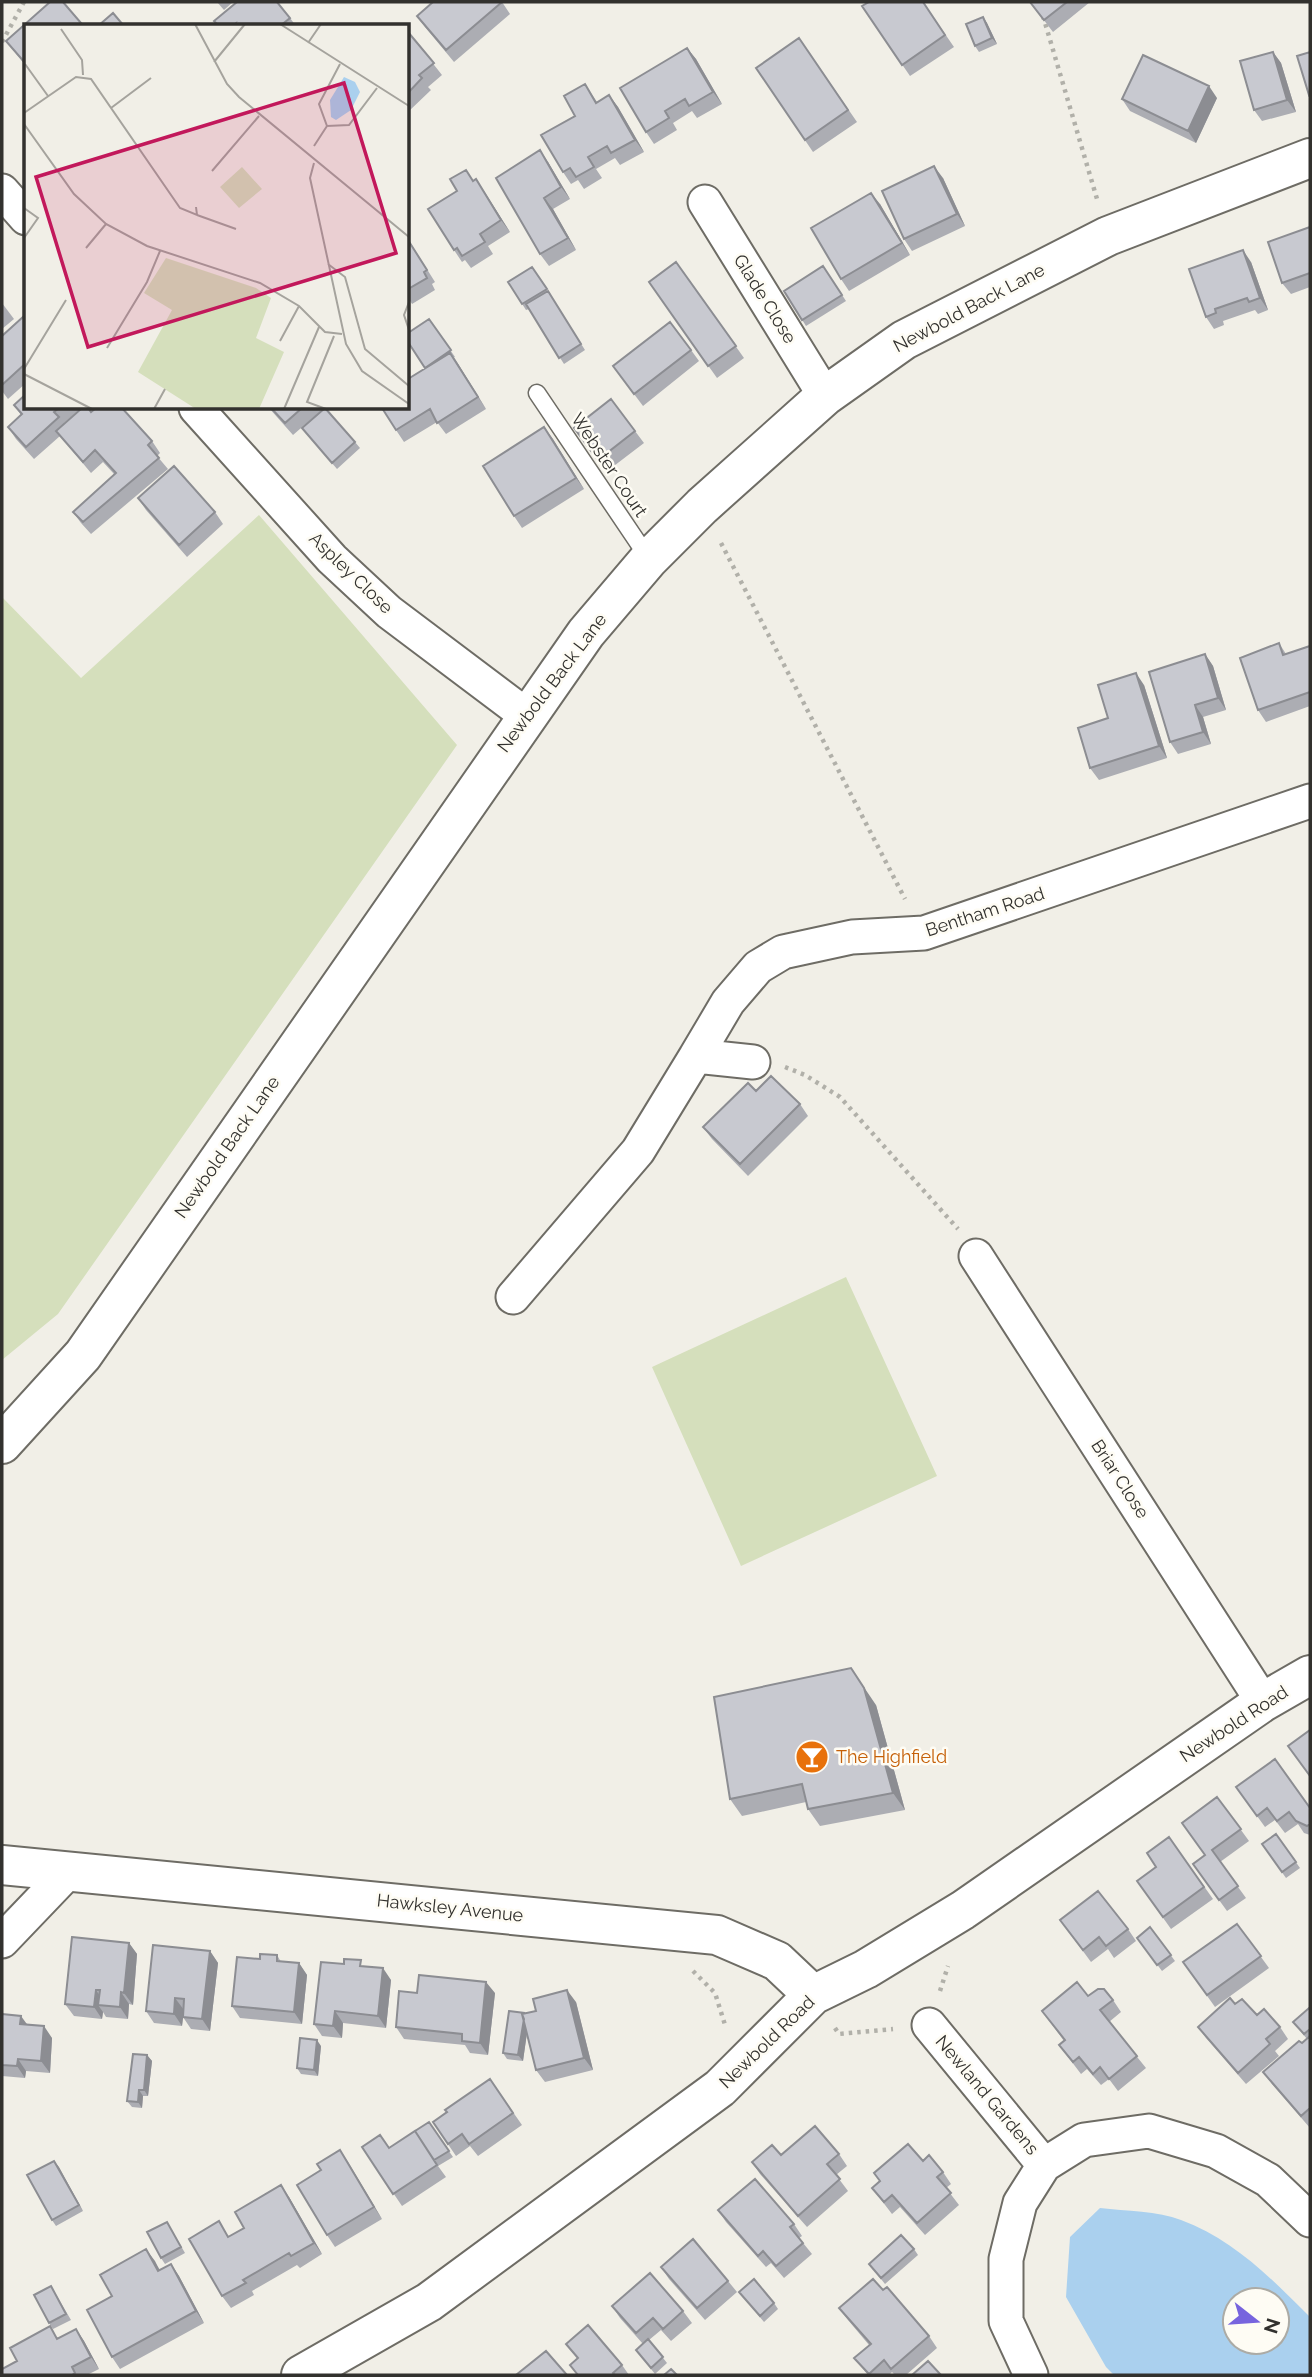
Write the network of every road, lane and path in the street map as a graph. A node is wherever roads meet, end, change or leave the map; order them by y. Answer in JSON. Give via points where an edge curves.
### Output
{"nodes":[{"id":1,"x":24,"y":2,"type":"edge"},
{"id":2,"x":1042,"y":15,"type":"edge"},
{"id":3,"x":2,"y":42,"type":"edge"},
{"id":4,"x":1310,"y":158,"type":"edge"},
{"id":5,"x":2,"y":191,"type":"edge"},
{"id":6,"x":705,"y":202,"type":"dead end"},
{"id":7,"x":24,"y":216,"type":"edge"},
{"id":8,"x":1108,"y":236,"type":"junction"},
{"id":9,"x":537,"y":393,"type":"dead end"},
{"id":10,"x":825,"y":396,"type":"junction"},
{"id":11,"x":199,"y":410,"type":"edge"},
{"id":12,"x":702,"y":506,"type":"junction"},
{"id":13,"x":649,"y":559,"type":"junction"},
{"id":14,"x":527,"y":716,"type":"junction"},
{"id":15,"x":1310,"y":800,"type":"edge"},
{"id":16,"x":924,"y":933,"type":"junction"},
{"id":17,"x":696,"y":1056,"type":"junction"},
{"id":18,"x":753,"y":1062,"type":"joint"},
{"id":19,"x":976,"y":1256,"type":"joint"},
{"id":20,"x":513,"y":1297,"type":"dead end"},
{"id":21,"x":2,"y":1444,"type":"edge"},
{"id":22,"x":1310,"y":1675,"type":"edge"},
{"id":23,"x":1263,"y":1702,"type":"junction"},
{"id":24,"x":2,"y":1865,"type":"edge"},
{"id":25,"x":68,"y":1871,"type":"junction"},
{"id":26,"x":649,"y":1928,"type":"junction"},
{"id":27,"x":2,"y":1941,"type":"edge"},
{"id":28,"x":813,"y":1995,"type":"junction"},
{"id":29,"x":929,"y":2025,"type":"joint"},
{"id":30,"x":722,"y":2036,"type":"dead end"},
{"id":31,"x":1044,"y":2165,"type":"junction"},
{"id":32,"x":1310,"y":2220,"type":"edge"},
{"id":33,"x":311,"y":2373,"type":"edge"},
{"id":34,"x":1031,"y":2375,"type":"edge"}],
"edges":[{"from":1,"to":3,"type":"path"},
{"from":2,"to":8,"type":"path"},
{"from":4,"to":8,"type":"street","name":"Newbold Back Lane"},
{"from":5,"to":7,"type":"street"},
{"from":6,"to":10,"type":"street","name":"Glade Close"},
{"from":8,"to":10,"type":"street","name":"Newbold Back Lane","via":[[904,340]]},
{"from":9,"to":13,"type":"lane","name":"Webster Court"},
{"from":10,"to":12,"type":"street","name":"Newbold Back Lane"},
{"from":11,"to":14,"type":"street","name":"Aspley Close","via":[[351,577],[389,612]]},
{"from":12,"to":13,"type":"street","name":"Newbold Back Lane"},
{"from":12,"to":16,"type":"path"},
{"from":13,"to":14,"type":"street","name":"Newbold Back Lane","via":[[586,633]]},
{"from":14,"to":21,"type":"street","name":"Newbold Back Lane","via":[[83,1355]]},
{"from":15,"to":16,"type":"street","name":"Bentham Road"},
{"from":16,"to":17,"type":"street","name":"Bentham Road","via":[[852,937],[783,952],[758,967],[728,1002]]},
{"from":17,"to":18,"type":"street"},
{"from":17,"to":20,"type":"street","name":"Bentham Road","via":[[638,1151]]},
{"from":18,"to":19,"type":"path","via":[[782,1065],[840,1097],[951,1219]]},
{"from":19,"to":23,"type":"street","name":"Briar Close"},
{"from":22,"to":23,"type":"street","name":"Newbold Road"},
{"from":23,"to":28,"type":"street","name":"Newbold Road","via":[[963,1910],[866,1969]]},
{"from":24,"to":25,"type":"street","name":"Hawksley Avenue"},
{"from":25,"to":26,"type":"street","name":"Hawksley Avenue"},
{"from":25,"to":27,"type":"street"},
{"from":26,"to":28,"type":"street","name":"Hawksley Avenue","via":[[716,1935],[777,1961]]},
{"from":26,"to":30,"type":"path","via":[[715,1993],[727,2025]]},
{"from":28,"to":29,"type":"path","via":[[839,2034]]},
{"from":28,"to":33,"type":"street","name":"Newbold Road","via":[[720,2088],[429,2302]]},
{"from":29,"to":31,"type":"street","name":"Newland Gardens"},
{"from":31,"to":32,"type":"street","name":"Newland Gardens","via":[[1084,2140],[1149,2131],[1216,2151],[1268,2180]]},
{"from":31,"to":34,"type":"street","name":"Newland Gardens","via":[[1020,2203],[1006,2259],[1006,2321]]}]}
